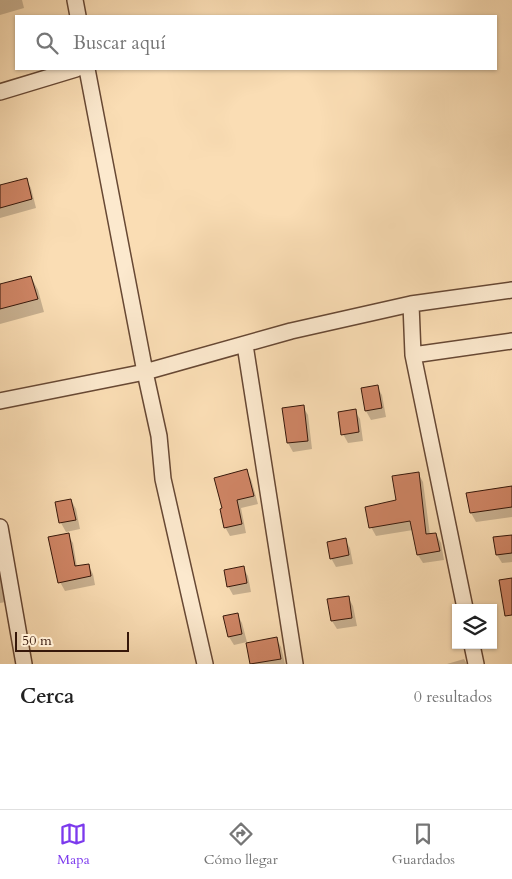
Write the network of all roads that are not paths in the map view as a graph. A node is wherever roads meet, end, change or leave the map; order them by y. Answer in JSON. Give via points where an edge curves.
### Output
{"nodes":[{"id":1,"x":75,"y":0,"type":"edge"},
{"id":2,"x":78,"y":15,"type":"edge"},
{"id":3,"x":73,"y":70,"type":"edge"},
{"id":4,"x":87,"y":70,"type":"edge"},
{"id":5,"x":0,"y":92,"type":"edge"},
{"id":6,"x":512,"y":290,"type":"edge"},
{"id":7,"x":411,"y":304,"type":"junction"},
{"id":8,"x":512,"y":341,"type":"edge"},
{"id":9,"x":245,"y":345,"type":"junction"},
{"id":10,"x":414,"y":355,"type":"junction"},
{"id":11,"x":145,"y":372,"type":"junction"},
{"id":12,"x":0,"y":401,"type":"edge"},
{"id":13,"x":0,"y":527,"type":"edge"},
{"id":14,"x":463,"y":604,"type":"edge"},
{"id":15,"x":473,"y":649,"type":"edge"},
{"id":16,"x":24,"y":664,"type":"edge"},
{"id":17,"x":205,"y":664,"type":"edge"},
{"id":18,"x":295,"y":664,"type":"edge"},
{"id":19,"x":476,"y":664,"type":"edge"}],
"edges":[{"from":1,"to":2,"type":"street"},
{"from":3,"to":5,"type":"street"},
{"from":4,"to":11,"type":"street"},
{"from":6,"to":7,"type":"street"},
{"from":7,"to":9,"type":"street"},
{"from":7,"to":10,"type":"street"},
{"from":8,"to":10,"type":"street"},
{"from":9,"to":11,"type":"street"},
{"from":9,"to":18,"type":"street"},
{"from":10,"to":14,"type":"street"},
{"from":11,"to":12,"type":"street"},
{"from":11,"to":17,"type":"street","via":[[159,436],[168,504]]},
{"from":13,"to":16,"type":"street"},
{"from":15,"to":19,"type":"street"}]}
